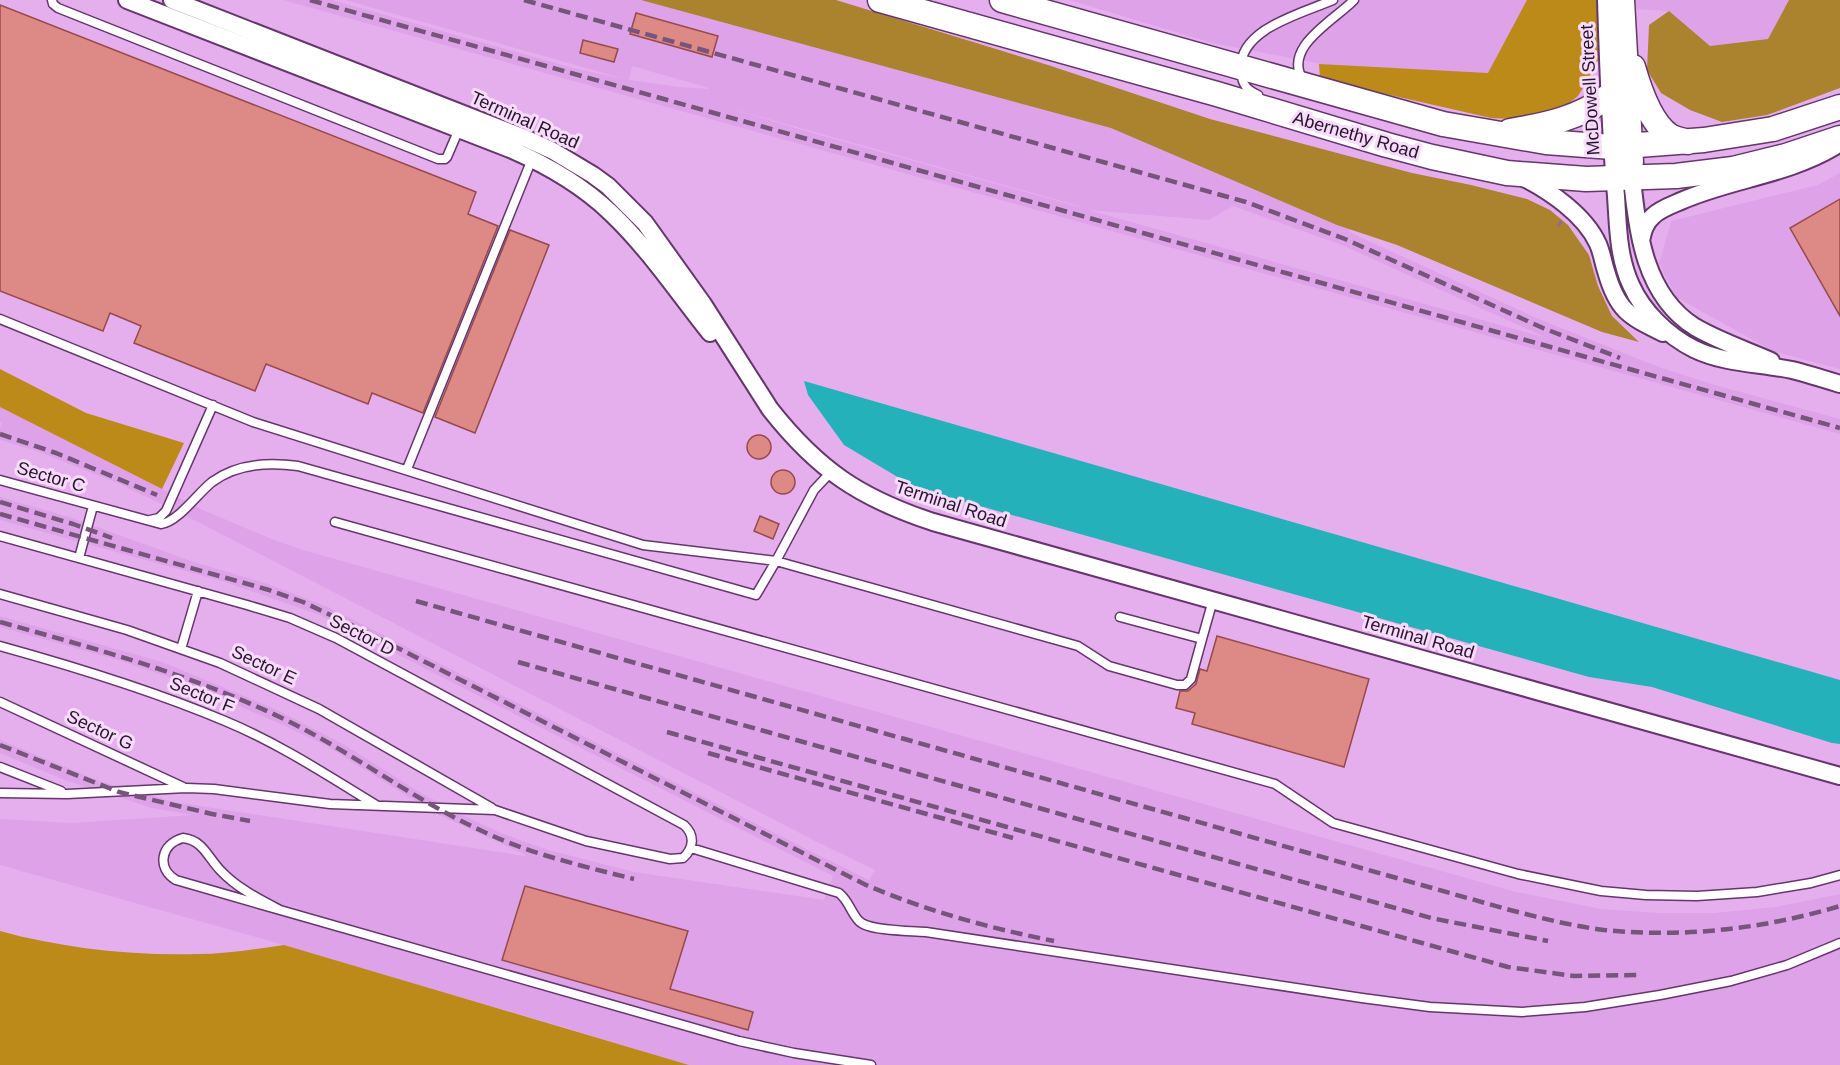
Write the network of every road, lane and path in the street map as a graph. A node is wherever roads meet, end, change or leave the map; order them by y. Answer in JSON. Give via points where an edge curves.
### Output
{"nodes":[{"id":1,"x":52,"y":0,"type":"edge"},
{"id":2,"x":127,"y":0,"type":"edge"},
{"id":3,"x":172,"y":0,"type":"edge"},
{"id":4,"x":880,"y":0,"type":"edge"},
{"id":5,"x":1002,"y":0,"type":"edge"},
{"id":6,"x":1333,"y":0,"type":"edge"},
{"id":7,"x":1354,"y":0,"type":"edge"},
{"id":8,"x":1606,"y":0,"type":"edge"},
{"id":9,"x":1622,"y":0,"type":"edge"},
{"id":10,"x":1623,"y":33,"type":"junction"},
{"id":11,"x":1240,"y":67,"type":"junction"},
{"id":12,"x":1319,"y":90,"type":"junction"},
{"id":13,"x":1609,"y":96,"type":"junction"},
{"id":14,"x":1270,"y":99,"type":"dead end"},
{"id":15,"x":1840,"y":107,"type":"edge"},
{"id":16,"x":1346,"y":123,"type":"dead end"},
{"id":17,"x":459,"y":129,"type":"junction"},
{"id":18,"x":1472,"y":131,"type":"junction"},
{"id":19,"x":1840,"y":138,"type":"edge"},
{"id":20,"x":1688,"y":142,"type":"junction"},
{"id":21,"x":1840,"y":144,"type":"edge"},
{"id":22,"x":1387,"y":145,"type":"junction"},
{"id":23,"x":1621,"y":147,"type":"junction"},
{"id":24,"x":532,"y":159,"type":"junction"},
{"id":25,"x":1507,"y":173,"type":"junction"},
{"id":26,"x":1623,"y":179,"type":"junction"},
{"id":27,"x":1641,"y":242,"type":"junction"},
{"id":28,"x":0,"y":319,"type":"edge"},
{"id":29,"x":1694,"y":349,"type":"junction"},
{"id":30,"x":1791,"y":370,"type":"junction"},
{"id":31,"x":1840,"y":384,"type":"edge"},
{"id":32,"x":213,"y":405,"type":"junction"},
{"id":33,"x":770,"y":409,"type":"junction"},
{"id":34,"x":407,"y":469,"type":"junction"},
{"id":35,"x":831,"y":472,"type":"junction"},
{"id":36,"x":0,"y":480,"type":"edge"},
{"id":37,"x":93,"y":506,"type":"junction"},
{"id":38,"x":136,"y":518,"type":"junction"},
{"id":39,"x":335,"y":522,"type":"dead end"},
{"id":40,"x":0,"y":536,"type":"edge"},
{"id":41,"x":79,"y":558,"type":"junction"},
{"id":42,"x":776,"y":561,"type":"junction"},
{"id":43,"x":198,"y":591,"type":"junction"},
{"id":44,"x":0,"y":594,"type":"edge"},
{"id":45,"x":1213,"y":600,"type":"junction"},
{"id":46,"x":1120,"y":617,"type":"dead end"},
{"id":47,"x":1202,"y":639,"type":"junction"},
{"id":48,"x":0,"y":646,"type":"edge"},
{"id":49,"x":181,"y":649,"type":"junction"},
{"id":50,"x":0,"y":702,"type":"edge"},
{"id":51,"x":0,"y":767,"type":"edge"},
{"id":52,"x":1840,"y":776,"type":"edge"},
{"id":53,"x":186,"y":788,"type":"junction"},
{"id":54,"x":0,"y":793,"type":"edge"},
{"id":55,"x":67,"y":794,"type":"junction"},
{"id":56,"x":378,"y":806,"type":"junction"},
{"id":57,"x":495,"y":810,"type":"junction"},
{"id":58,"x":691,"y":848,"type":"junction"},
{"id":59,"x":1840,"y":875,"type":"edge"},
{"id":60,"x":280,"y":910,"type":"junction"},
{"id":61,"x":1840,"y":943,"type":"edge"},
{"id":62,"x":871,"y":1065,"type":"edge"}],
"edges":[{"from":1,"to":17,"type":"lane","via":[[58,8],[438,159],[447,157]]},
{"from":2,"to":17,"type":"street"},
{"from":3,"to":33,"type":"street","name":"Terminal Road","via":[[526,139],[584,169],[608,186],[650,230]]},
{"from":4,"to":22,"type":"main road","name":"Abernethy Road"},
{"from":5,"to":11,"type":"main road","name":"Abernethy Road"},
{"from":6,"to":11,"type":"lane","via":[[1266,28],[1245,51]]},
{"from":7,"to":12,"type":"lane","via":[[1310,38],[1300,52],[1302,78]]},
{"from":8,"to":13,"type":"street","name":"McDowell Street"},
{"from":9,"to":10,"type":"main road"},
{"from":10,"to":20,"type":"main road","via":[[1647,106],[1664,130]]},
{"from":10,"to":23,"type":"main road"},
{"from":11,"to":12,"type":"main road","name":"Abernethy Road"},
{"from":11,"to":14,"type":"lane","via":[[1244,86]]},
{"from":12,"to":18,"type":"main road","name":"Abernethy Road"},
{"from":13,"to":18,"type":"main road","via":[[1565,120],[1497,133]]},
{"from":13,"to":23,"type":"street","name":"McDowell Street"},
{"from":15,"to":20,"type":"main road","name":"Abernethy Road","via":[[1773,129]]},
{"from":16,"to":22,"type":"lane"},
{"from":17,"to":24,"type":"street"},
{"from":18,"to":23,"type":"main road","name":"Abernethy Road","via":[[1546,142]]},
{"from":19,"to":26,"type":"main road","name":"Abernethy Road","via":[[1733,169]]},
{"from":20,"to":23,"type":"main road","name":"Abernethy Road"},
{"from":21,"to":27,"type":"street","via":[[1812,160],[1708,190],[1658,212],[1644,228]]},
{"from":22,"to":25,"type":"main road","name":"Abernethy Road"},
{"from":23,"to":26,"type":"main road"},
{"from":24,"to":33,"type":"street","via":[[574,184],[611,213]]},
{"from":24,"to":34,"type":"lane"},
{"from":25,"to":26,"type":"main road","name":"Abernethy Road"},
{"from":25,"to":29,"type":"street","via":[[1553,195],[1588,228],[1602,253],[1612,291],[1624,309],[1638,321]]},
{"from":26,"to":27,"type":"street"},
{"from":26,"to":29,"type":"street","via":[[1619,244],[1630,285],[1653,318]]},
{"from":27,"to":30,"type":"street","via":[[1658,286],[1681,315],[1711,335]]},
{"from":28,"to":32,"type":"lane"},
{"from":29,"to":30,"type":"street","via":[[1730,361]]},
{"from":30,"to":31,"type":"street"},
{"from":32,"to":34,"type":"lane","via":[[253,422]]},
{"from":32,"to":38,"type":"lane","via":[[163,515],[154,520]]},
{"from":33,"to":35,"type":"street","name":"Terminal Road","via":[[789,434]]},
{"from":34,"to":42,"type":"lane","via":[[643,545]]},
{"from":35,"to":42,"type":"lane","via":[[814,490]]},
{"from":35,"to":45,"type":"street","name":"Terminal Road","via":[[863,494],[897,510]]},
{"from":36,"to":37,"type":"lane","name":"Sector C"},
{"from":37,"to":38,"type":"lane","name":"Sector C"},
{"from":37,"to":41,"type":"lane"},
{"from":38,"to":42,"type":"lane","name":"Sector C","via":[[166,524],[220,477],[248,467],[285,464],[756,595]]},
{"from":39,"to":59,"type":"lane","via":[[1275,784],[1333,823],[1556,883],[1601,891],[1697,896],[1757,892]]},
{"from":40,"to":41,"type":"lane","name":"Sector D"},
{"from":41,"to":43,"type":"lane","name":"Sector D"},
{"from":42,"to":47,"type":"lane","via":[[1078,646],[1109,666],[1177,685],[1185,685],[1191,679]]},
{"from":43,"to":49,"type":"lane"},
{"from":43,"to":58,"type":"lane","name":"Sector D","via":[[290,618],[336,638],[684,825],[691,836]]},
{"from":44,"to":49,"type":"lane","name":"Sector E"},
{"from":45,"to":47,"type":"lane"},
{"from":45,"to":52,"type":"street","name":"Terminal Road"},
{"from":46,"to":47,"type":"lane"},
{"from":48,"to":56,"type":"lane","name":"Sector F","via":[[94,672],[226,721],[291,753]]},
{"from":49,"to":57,"type":"lane","name":"Sector E","via":[[319,709]]},
{"from":50,"to":53,"type":"lane","name":"Sector G"},
{"from":51,"to":55,"type":"lane"},
{"from":53,"to":55,"type":"lane"},
{"from":53,"to":56,"type":"lane"},
{"from":54,"to":55,"type":"lane"},
{"from":56,"to":57,"type":"lane"},
{"from":57,"to":58,"type":"lane","via":[[586,842],[670,859],[683,858]]},
{"from":58,"to":61,"type":"lane","via":[[839,893],[860,923],[869,927],[926,932],[1430,1007],[1522,1012],[1585,1007],[1731,981]]},
{"from":60,"to":60,"type":"lane","via":[[176,880],[165,870],[165,850],[176,840],[196,842],[233,882]]},
{"from":60,"to":62,"type":"lane","via":[[739,1041]]}]}
